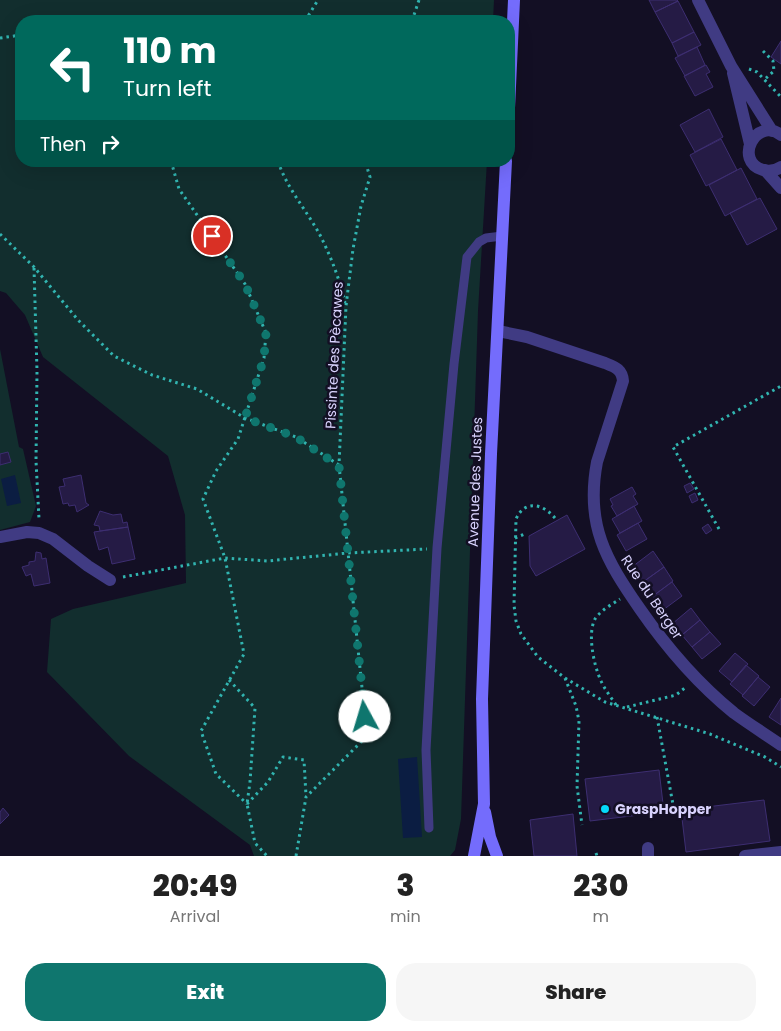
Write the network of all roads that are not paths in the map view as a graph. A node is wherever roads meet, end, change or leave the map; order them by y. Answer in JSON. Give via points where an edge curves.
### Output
{"nodes":[{"id":1,"x":514,"y":0,"type":"edge"},
{"id":2,"x":698,"y":0,"type":"edge"},
{"id":3,"x":513,"y":15,"type":"edge"},
{"id":4,"x":731,"y":66,"type":"junction"},
{"id":5,"x":778,"y":133,"type":"edge"},
{"id":6,"x":750,"y":144,"type":"junction"},
{"id":7,"x":506,"y":167,"type":"edge"},
{"id":8,"x":781,"y":167,"type":"edge"},
{"id":9,"x":765,"y":170,"type":"junction"},
{"id":10,"x":781,"y":188,"type":"edge"},
{"id":11,"x":502,"y":236,"type":"junction"},
{"id":12,"x":498,"y":331,"type":"junction"},
{"id":13,"x":0,"y":537,"type":"edge"},
{"id":14,"x":110,"y":580,"type":"road end"},
{"id":15,"x":781,"y":745,"type":"edge"},
{"id":16,"x":484,"y":804,"type":"junction"},
{"id":17,"x":429,"y":828,"type":"dead end"},
{"id":18,"x":781,"y":852,"type":"edge"},
{"id":19,"x":474,"y":856,"type":"edge"},
{"id":20,"x":497,"y":856,"type":"edge"},
{"id":21,"x":745,"y":856,"type":"edge"}],
"edges":[{"from":1,"to":3,"type":"main road"},
{"from":2,"to":4,"type":"street"},
{"from":4,"to":5,"type":"street"},
{"from":4,"to":6,"type":"street"},
{"from":5,"to":6,"type":"street","via":[[759,133]]},
{"from":6,"to":9,"type":"street","via":[[752,163]]},
{"from":7,"to":11,"type":"main road","name":"Avenue des Justes"},
{"from":8,"to":9,"type":"street"},
{"from":9,"to":10,"type":"street"},
{"from":11,"to":12,"type":"main road","name":"Avenue des Justes"},
{"from":11,"to":17,"type":"lane","via":[[479,242],[467,257],[437,548],[426,750]]},
{"from":12,"to":15,"type":"street","name":"Rue du Berger","via":[[527,337],[620,371],[623,381],[597,462],[593,495],[601,541],[616,574],[665,644],[735,713]]},
{"from":12,"to":16,"type":"main road","name":"Avenue des Justes","via":[[482,689]]},
{"from":13,"to":14,"type":"street","via":[[39,533],[53,539]]},
{"from":16,"to":19,"type":"main road","name":"Avenue des Justes"},
{"from":16,"to":20,"type":"main road","name":"Avenue des Justes"},
{"from":18,"to":21,"type":"street"}]}
